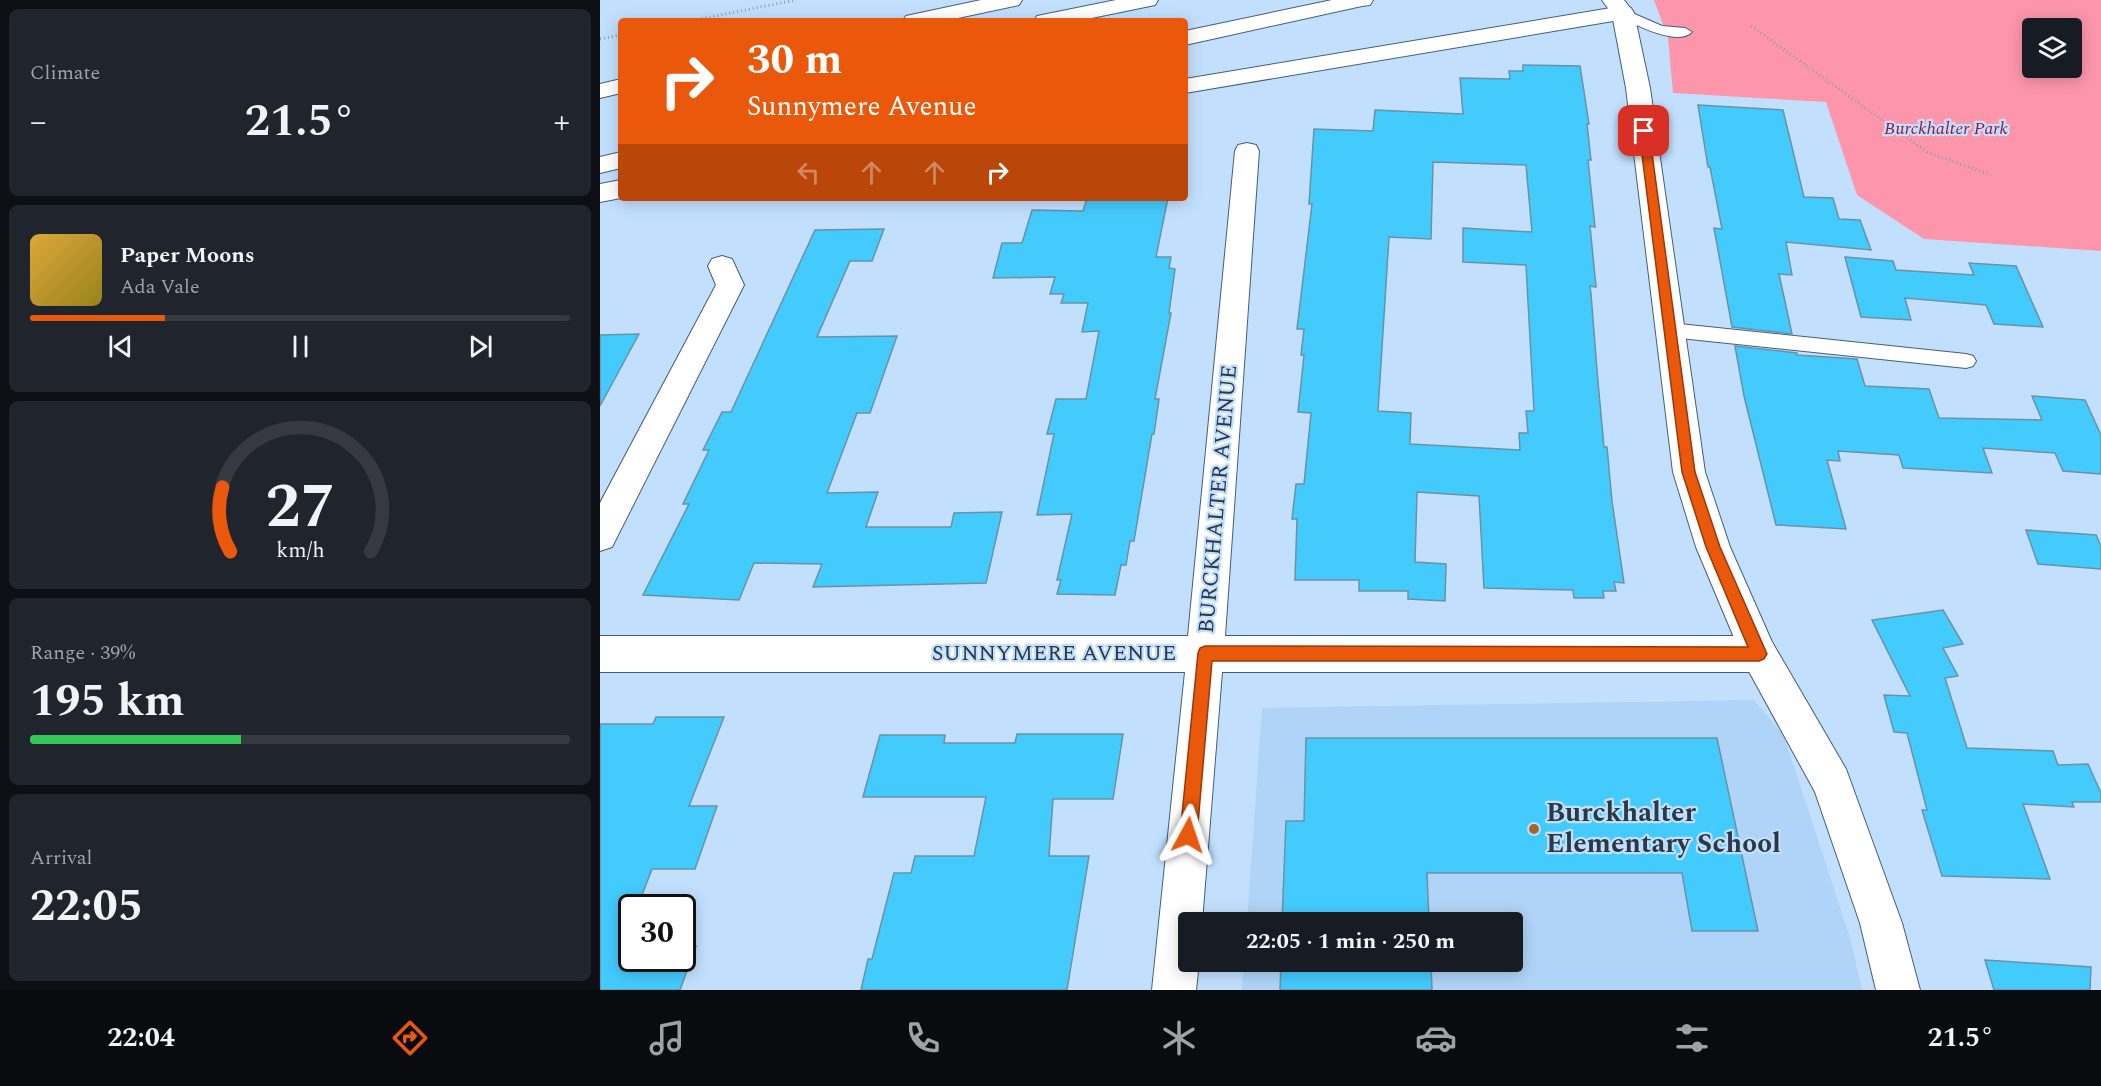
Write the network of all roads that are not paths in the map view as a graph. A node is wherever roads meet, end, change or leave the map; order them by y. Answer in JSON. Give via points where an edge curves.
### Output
{"nodes":[{"id":1,"x":1011,"y":0,"type":"edge"},
{"id":2,"x":1147,"y":0,"type":"edge"},
{"id":3,"x":1362,"y":0,"type":"edge"},
{"id":4,"x":1618,"y":7,"type":"edge"},
{"id":5,"x":928,"y":18,"type":"edge"},
{"id":6,"x":1060,"y":18,"type":"edge"},
{"id":7,"x":1685,"y":32,"type":"dead end"},
{"id":8,"x":1188,"y":37,"type":"edge"},
{"id":9,"x":1188,"y":85,"type":"edge"},
{"id":10,"x":618,"y":87,"type":"edge"},
{"id":11,"x":600,"y":91,"type":"edge"},
{"id":12,"x":618,"y":110,"type":"edge"},
{"id":13,"x":600,"y":113,"type":"edge"},
{"id":14,"x":1247,"y":151,"type":"dead end"},
{"id":15,"x":618,"y":161,"type":"edge"},
{"id":16,"x":600,"y":165,"type":"edge"},
{"id":17,"x":618,"y":190,"type":"edge"},
{"id":18,"x":600,"y":193,"type":"edge"},
{"id":19,"x":722,"y":266,"type":"dead end"},
{"id":20,"x":1670,"y":330,"type":"junction"},
{"id":21,"x":1966,"y":361,"type":"dead end"},
{"id":22,"x":600,"y":536,"type":"edge"},
{"id":23,"x":1205,"y":653,"type":"junction"},
{"id":24,"x":600,"y":654,"type":"edge"},
{"id":25,"x":1759,"y":654,"type":"junction"},
{"id":26,"x":1174,"y":990,"type":"edge"},
{"id":27,"x":1898,"y":990,"type":"edge"}],
"edges":[{"from":1,"to":5,"type":"main road"},
{"from":2,"to":6,"type":"main road"},
{"from":3,"to":8,"type":"main road"},
{"from":4,"to":7,"type":"lane","via":[[1659,30]]},
{"from":4,"to":9,"type":"main road"},
{"from":4,"to":20,"type":"main road","via":[[1638,88]]},
{"from":10,"to":11,"type":"main road"},
{"from":12,"to":13,"type":"main road"},
{"from":14,"to":23,"type":"main road","name":"BURCKHALTER AVENUE"},
{"from":15,"to":16,"type":"main road"},
{"from":17,"to":18,"type":"main road"},
{"from":19,"to":22,"type":"main road","via":[[730,285]]},
{"from":20,"to":21,"type":"lane"},
{"from":20,"to":25,"type":"main road","via":[[1689,472],[1713,547]]},
{"from":23,"to":24,"type":"main road","name":"SUNNYMERE AVENUE"},
{"from":23,"to":25,"type":"main road","name":"SUNNYMERE AVENUE"},
{"from":23,"to":26,"type":"main road","name":"BURCKHALTER AVENUE"},
{"from":25,"to":27,"type":"main road","via":[[1832,783],[1881,923]]}]}
